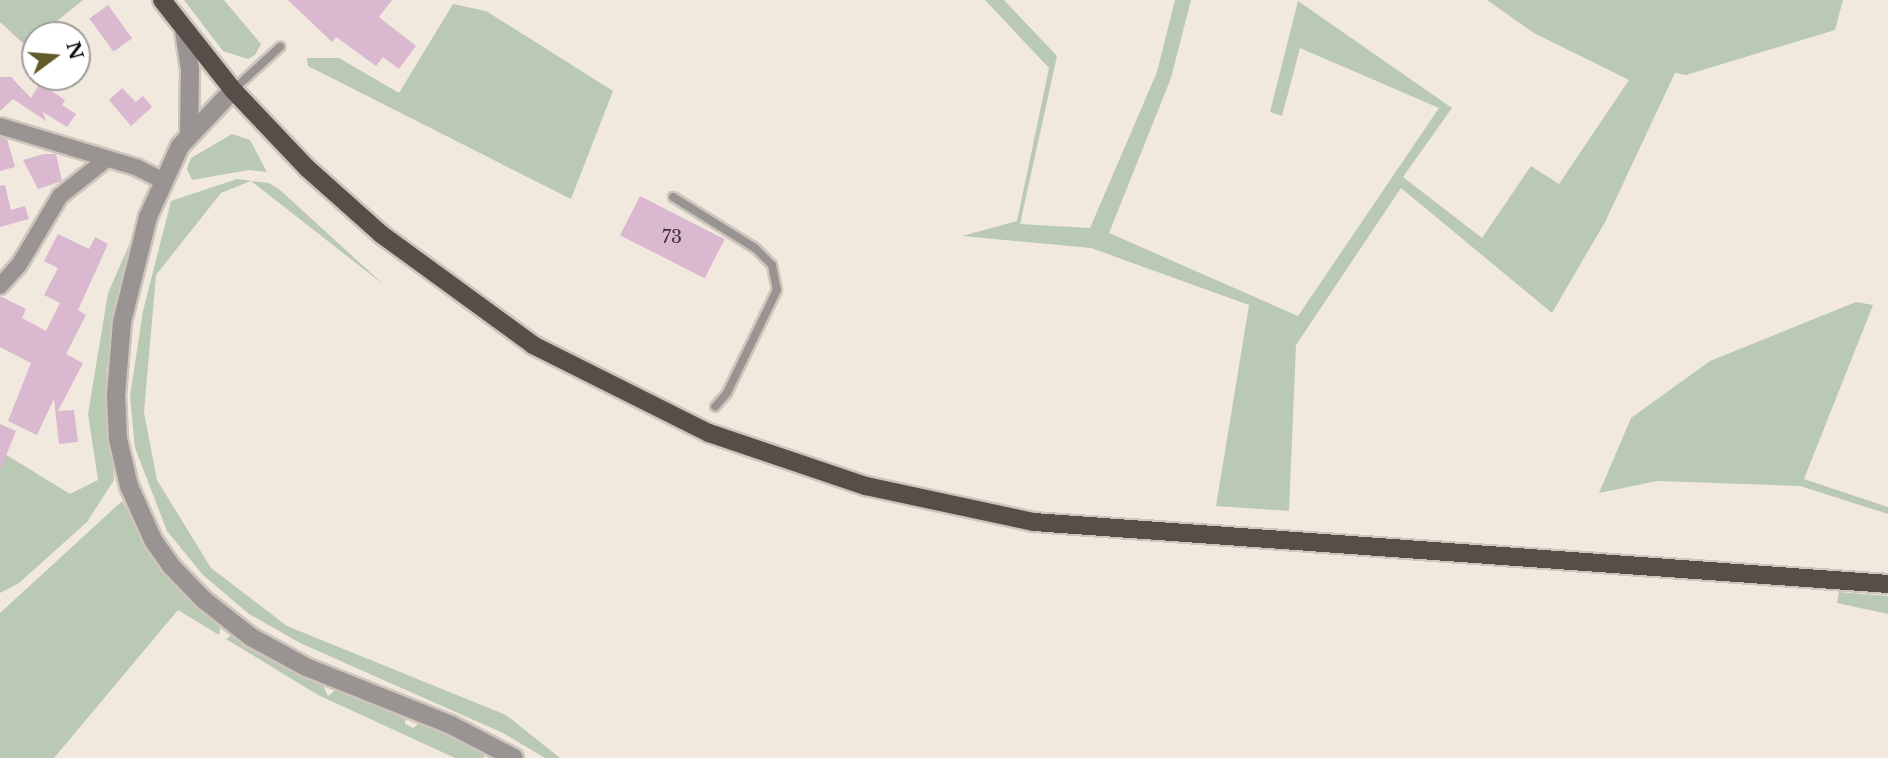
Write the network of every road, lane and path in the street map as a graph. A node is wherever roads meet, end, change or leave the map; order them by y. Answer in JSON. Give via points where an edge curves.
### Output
{"nodes":[{"id":1,"x":162,"y":0,"type":"edge"},
{"id":2,"x":184,"y":31,"type":"junction"},
{"id":3,"x":280,"y":47,"type":"dead end"},
{"id":4,"x":233,"y":90,"type":"junction"},
{"id":5,"x":0,"y":126,"type":"edge"},
{"id":6,"x":189,"y":132,"type":"junction"},
{"id":7,"x":104,"y":161,"type":"junction"},
{"id":8,"x":161,"y":180,"type":"junction"},
{"id":9,"x":673,"y":197,"type":"dead end"},
{"id":10,"x":0,"y":286,"type":"edge"},
{"id":11,"x":715,"y":407,"type":"dead end"},
{"id":12,"x":1888,"y":584,"type":"edge"},
{"id":13,"x":514,"y":758,"type":"edge"}],
"edges":[{"from":1,"to":2,"type":"main road"},
{"from":2,"to":4,"type":"main road"},
{"from":2,"to":6,"type":"street","via":[[190,70]]},
{"from":3,"to":4,"type":"lane"},
{"from":4,"to":6,"type":"street"},
{"from":4,"to":12,"type":"main road","via":[[307,168],[381,234],[533,345],[709,433],[866,486],[1034,522]]},
{"from":5,"to":7,"type":"street"},
{"from":6,"to":8,"type":"street"},
{"from":7,"to":8,"type":"street","via":[[136,167]]},
{"from":7,"to":10,"type":"street","via":[[60,196],[19,265]]},
{"from":8,"to":13,"type":"street","via":[[122,322],[116,396],[123,463],[153,540],[204,600],[251,637],[306,667],[451,725]]},
{"from":9,"to":11,"type":"lane","via":[[755,247],[772,265],[777,290],[727,393]]}]}
